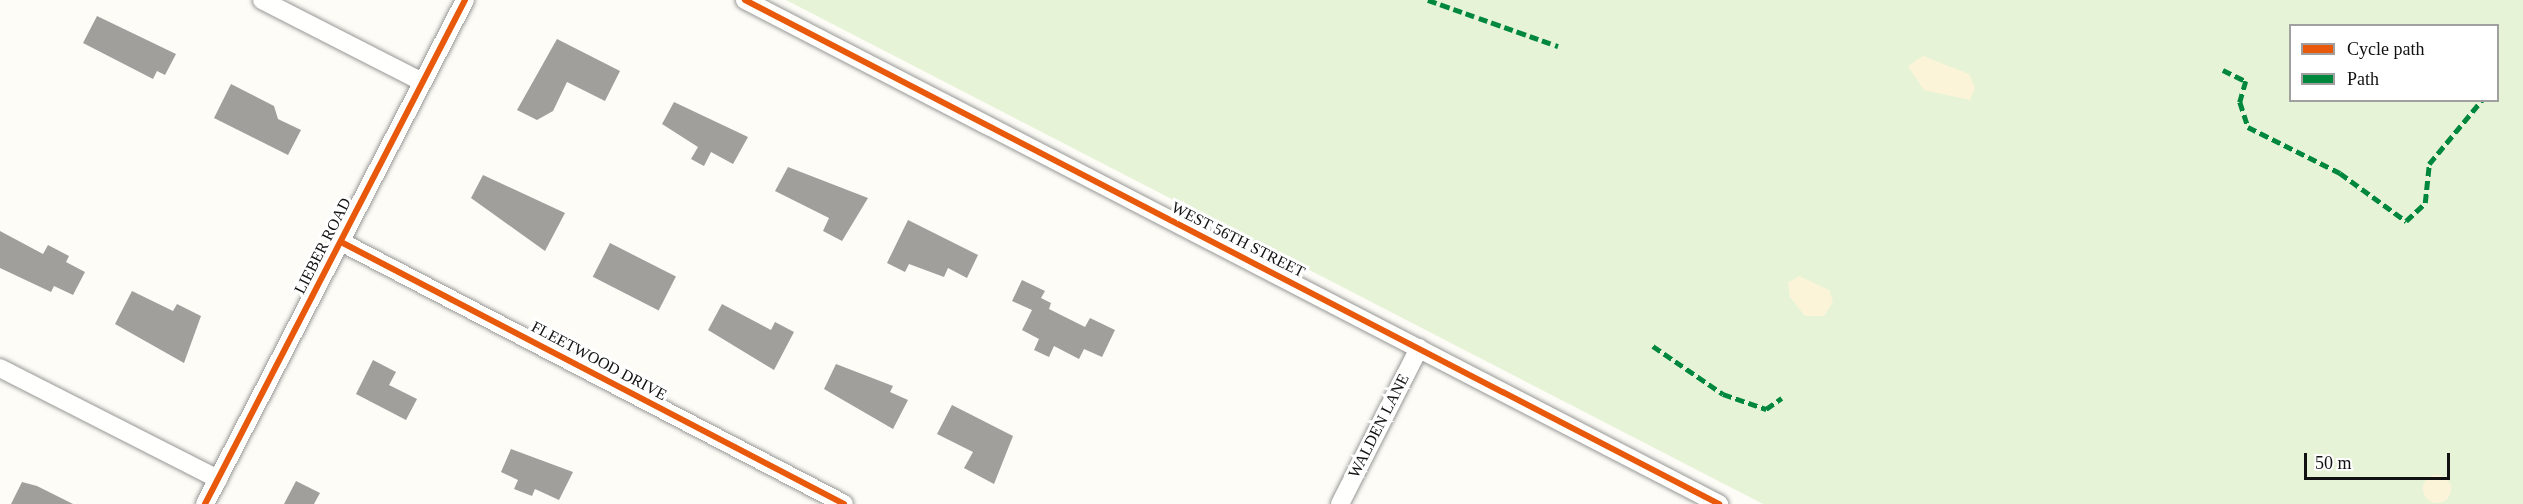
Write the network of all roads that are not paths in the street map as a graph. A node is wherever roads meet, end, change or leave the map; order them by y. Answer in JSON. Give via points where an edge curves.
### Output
{"nodes":[{"id":1,"x":262,"y":0,"type":"edge"},
{"id":2,"x":465,"y":0,"type":"edge"},
{"id":3,"x":745,"y":0,"type":"edge"},
{"id":4,"x":422,"y":82,"type":"junction"},
{"id":5,"x":341,"y":242,"type":"junction"},
{"id":6,"x":1419,"y":348,"type":"junction"},
{"id":7,"x":0,"y":368,"type":"edge"},
{"id":8,"x":218,"y":479,"type":"junction"},
{"id":9,"x":205,"y":504,"type":"edge"},
{"id":10,"x":844,"y":504,"type":"edge"},
{"id":11,"x":1340,"y":504,"type":"edge"},
{"id":12,"x":1719,"y":504,"type":"edge"}],
"edges":[{"from":1,"to":4,"type":"street"},
{"from":2,"to":4,"type":"street","name":"LIEBER ROAD"},
{"from":3,"to":6,"type":"street","name":"WEST 56TH STREET"},
{"from":4,"to":5,"type":"street","name":"LIEBER ROAD"},
{"from":5,"to":8,"type":"street","name":"LIEBER ROAD"},
{"from":5,"to":10,"type":"street","name":"FLEETWOOD DRIVE"},
{"from":6,"to":11,"type":"street","name":"WALDEN LANE"},
{"from":6,"to":12,"type":"street","name":"WEST 56TH STREET"},
{"from":7,"to":8,"type":"street"},
{"from":8,"to":9,"type":"street","name":"LIEBER ROAD"}]}
